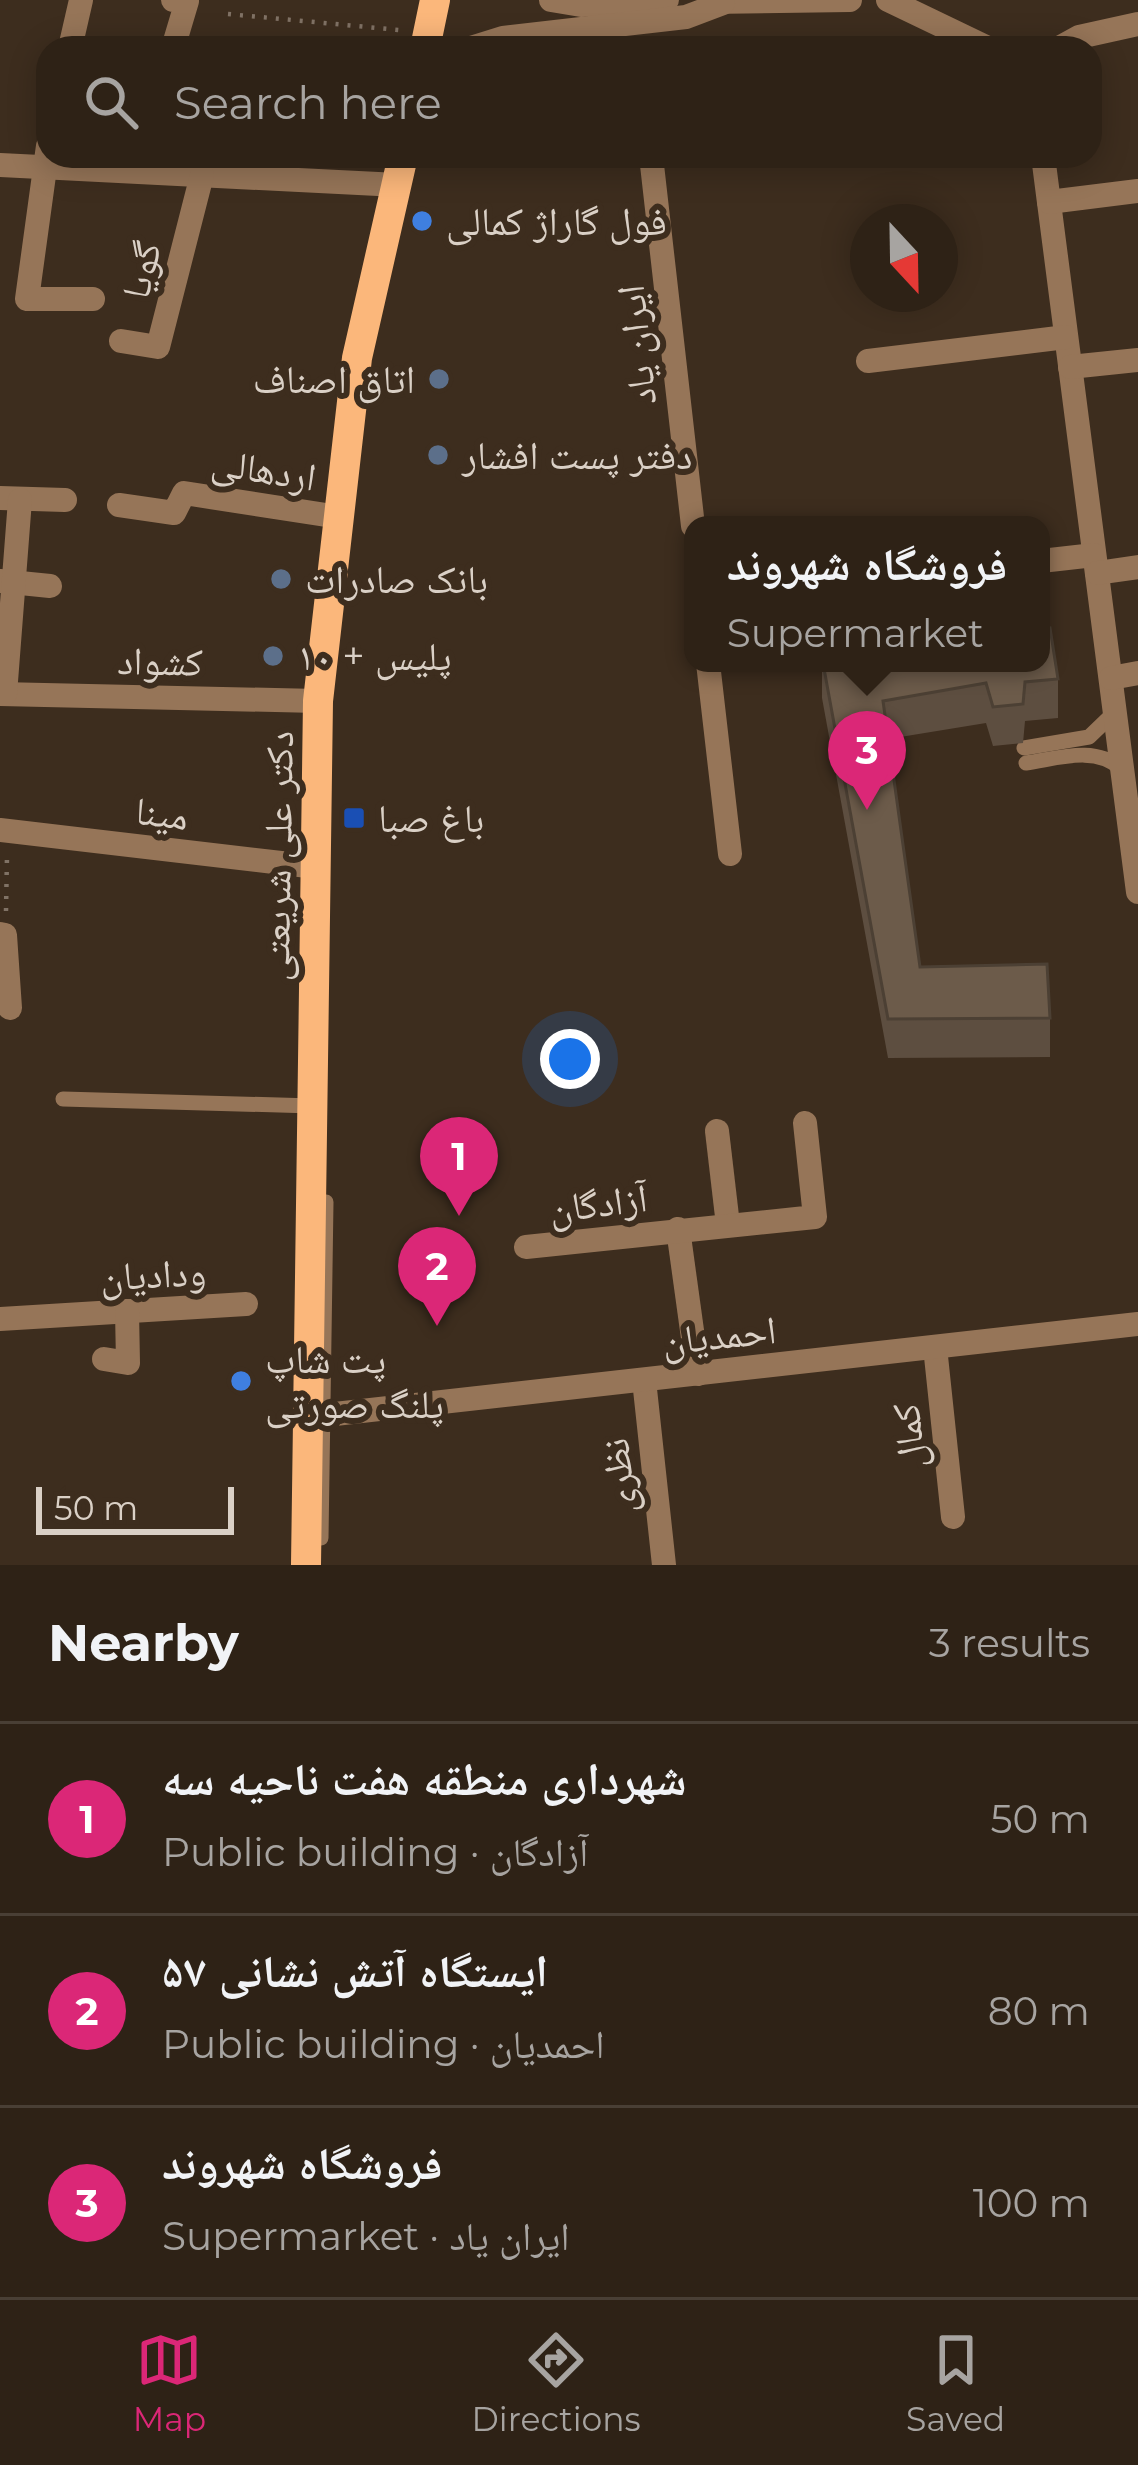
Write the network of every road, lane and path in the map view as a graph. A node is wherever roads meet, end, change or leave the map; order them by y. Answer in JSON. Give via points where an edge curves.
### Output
{"nodes":[{"id":1,"x":81,"y":0,"type":"edge"},
{"id":2,"x":173,"y":0,"type":"edge"},
{"id":3,"x":435,"y":0,"type":"edge"},
{"id":4,"x":448,"y":0,"type":"edge"},
{"id":5,"x":551,"y":0,"type":"edge"},
{"id":6,"x":667,"y":0,"type":"edge"},
{"id":7,"x":694,"y":0,"type":"edge"},
{"id":8,"x":850,"y":0,"type":"edge"},
{"id":9,"x":888,"y":0,"type":"edge"},
{"id":10,"x":723,"y":3,"type":"junction"},
{"id":11,"x":228,"y":14,"type":"dead end"},
{"id":12,"x":638,"y":18,"type":"edge"},
{"id":13,"x":1138,"y":24,"type":"edge"},
{"id":14,"x":73,"y":36,"type":"edge"},
{"id":15,"x":176,"y":36,"type":"edge"},
{"id":16,"x":381,"y":36,"type":"edge"},
{"id":17,"x":431,"y":36,"type":"edge"},
{"id":18,"x":433,"y":36,"type":"edge"},
{"id":19,"x":516,"y":36,"type":"edge"},
{"id":20,"x":963,"y":36,"type":"edge"},
{"id":21,"x":1084,"y":36,"type":"edge"},
{"id":22,"x":36,"y":158,"type":"edge"},
{"id":23,"x":0,"y":165,"type":"edge"},
{"id":24,"x":44,"y":168,"type":"edge"},
{"id":25,"x":158,"y":168,"type":"edge"},
{"id":26,"x":328,"y":168,"type":"edge"},
{"id":27,"x":406,"y":168,"type":"edge"},
{"id":28,"x":406,"y":168,"type":"edge"},
{"id":29,"x":652,"y":168,"type":"edge"},
{"id":30,"x":1045,"y":168,"type":"edge"},
{"id":31,"x":202,"y":176,"type":"junction"},
{"id":32,"x":1138,"y":191,"type":"edge"},
{"id":33,"x":1049,"y":202,"type":"junction"},
{"id":34,"x":94,"y":299,"type":"dead end"},
{"id":35,"x":1066,"y":337,"type":"junction"},
{"id":36,"x":121,"y":341,"type":"dead end"},
{"id":37,"x":1138,"y":360,"type":"edge"},
{"id":38,"x":868,"y":361,"type":"dead end"},
{"id":39,"x":1070,"y":367,"type":"junction"},
{"id":40,"x":10,"y":499,"type":"edge"},
{"id":41,"x":65,"y":500,"type":"dead end"},
{"id":42,"x":119,"y":505,"type":"dead end"},
{"id":43,"x":692,"y":516,"type":"edge"},
{"id":44,"x":339,"y":517,"type":"junction"},
{"id":45,"x":1050,"y":561,"type":"edge"},
{"id":46,"x":1096,"y":564,"type":"junction"},
{"id":47,"x":1138,"y":567,"type":"edge"},
{"id":48,"x":7,"y":583,"type":"edge"},
{"id":49,"x":50,"y":586,"type":"dead end"},
{"id":50,"x":709,"y":672,"type":"edge"},
{"id":51,"x":1138,"y":673,"type":"edge"},
{"id":52,"x":1111,"y":678,"type":"junction"},
{"id":53,"x":3,"y":694,"type":"edge"},
{"id":54,"x":318,"y":701,"type":"junction"},
{"id":55,"x":1115,"y":712,"type":"junction"},
{"id":56,"x":1122,"y":770,"type":"junction"},
{"id":57,"x":4,"y":830,"type":"edge"},
{"id":58,"x":730,"y":854,"type":"dead end"},
{"id":59,"x":316,"y":867,"type":"junction"},
{"id":60,"x":1138,"y":892,"type":"edge"},
{"id":61,"x":3,"y":934,"type":"edge"},
{"id":62,"x":10,"y":1008,"type":"dead end"},
{"id":63,"x":64,"y":1099,"type":"dead end"},
{"id":64,"x":313,"y":1106,"type":"junction"},
{"id":65,"x":806,"y":1123,"type":"dead end"},
{"id":66,"x":717,"y":1131,"type":"dead end"},
{"id":67,"x":728,"y":1225,"type":"junction"},
{"id":68,"x":678,"y":1229,"type":"junction"},
{"id":69,"x":526,"y":1247,"type":"dead end"},
{"id":70,"x":246,"y":1304,"type":"dead end"},
{"id":71,"x":128,"y":1311,"type":"junction"},
{"id":72,"x":0,"y":1319,"type":"edge"},
{"id":73,"x":1138,"y":1324,"type":"edge"},
{"id":74,"x":935,"y":1347,"type":"junction"},
{"id":75,"x":104,"y":1359,"type":"dead end"},
{"id":76,"x":698,"y":1374,"type":"junction"},
{"id":77,"x":644,"y":1380,"type":"junction"},
{"id":78,"x":317,"y":1416,"type":"junction"},
{"id":79,"x":953,"y":1517,"type":"dead end"},
{"id":80,"x":306,"y":1565,"type":"edge"},
{"id":81,"x":320,"y":1565,"type":"edge"},
{"id":82,"x":664,"y":1565,"type":"edge"}],
"edges":[{"from":1,"to":14,"type":"street"},
{"from":2,"to":15,"type":"street","via":[[187,2]]},
{"from":3,"to":17,"type":"main road"},
{"from":4,"to":18,"type":"lane"},
{"from":5,"to":12,"type":"street"},
{"from":6,"to":12,"type":"street"},
{"from":7,"to":10,"type":"street"},
{"from":8,"to":10,"type":"street"},
{"from":9,"to":20,"type":"street"},
{"from":10,"to":12,"type":"street","via":[[686,17]]},
{"from":11,"to":16,"type":"path"},
{"from":12,"to":19,"type":"street"},
{"from":13,"to":21,"type":"street"},
{"from":22,"to":23,"type":"street"},
{"from":24,"to":34,"type":"street","via":[[27,299]]},
{"from":25,"to":31,"type":"street"},
{"from":26,"to":31,"type":"street"},
{"from":27,"to":44,"type":"main road","name":"دکتر علی شریعتی","via":[[357,358]]},
{"from":28,"to":78,"type":"lane","via":[[370,361],[330,704]]},
{"from":29,"to":43,"type":"street","name":"ایران یاد"},
{"from":30,"to":33,"type":"street"},
{"from":31,"to":36,"type":"street","name":"گویا","via":[[158,347]]},
{"from":32,"to":33,"type":"street"},
{"from":33,"to":35,"type":"street"},
{"from":35,"to":38,"type":"street"},
{"from":35,"to":39,"type":"street"},
{"from":37,"to":39,"type":"street"},
{"from":39,"to":46,"type":"street"},
{"from":40,"to":41,"type":"street"},
{"from":40,"to":48,"type":"street"},
{"from":42,"to":44,"type":"street","name":"اردهالی","via":[[174,513],[184,493]]},
{"from":44,"to":54,"type":"main road","name":"دکتر علی شریعتی"},
{"from":45,"to":46,"type":"street"},
{"from":46,"to":47,"type":"street"},
{"from":46,"to":52,"type":"street"},
{"from":48,"to":49,"type":"street"},
{"from":48,"to":53,"type":"street"},
{"from":50,"to":58,"type":"street"},
{"from":51,"to":52,"type":"street"},
{"from":52,"to":55,"type":"street"},
{"from":53,"to":54,"type":"street","name":"کشواد"},
{"from":54,"to":59,"type":"main road","name":"دکتر علی شریعتی"},
{"from":55,"to":56,"type":"street"},
{"from":55,"to":56,"type":"lane","via":[[1089,737],[1025,755],[1094,754]]},
{"from":56,"to":60,"type":"street"},
{"from":57,"to":59,"type":"street","name":"مینا"},
{"from":57,"to":61,"type":"path"},
{"from":59,"to":64,"type":"main road","name":"دکتر علی شریعتی"},
{"from":61,"to":62,"type":"street"},
{"from":63,"to":64,"type":"lane"},
{"from":64,"to":78,"type":"main road","name":"دکتر علی شریعتی"},
{"from":65,"to":67,"type":"street","name":"آزادگان","via":[[815,1217]]},
{"from":66,"to":67,"type":"street"},
{"from":67,"to":68,"type":"street","name":"آزادگان"},
{"from":68,"to":69,"type":"street","name":"آزادگان"},
{"from":68,"to":76,"type":"street","name":"آزادگان"},
{"from":70,"to":71,"type":"street","name":"ودادیان"},
{"from":71,"to":72,"type":"street","name":"ودادیان"},
{"from":71,"to":75,"type":"street","via":[[128,1363]]},
{"from":73,"to":74,"type":"street","name":"احمدیان"},
{"from":74,"to":76,"type":"street","name":"احمدیان"},
{"from":74,"to":79,"type":"street","name":"کمال"},
{"from":76,"to":77,"type":"street","name":"احمدیان"},
{"from":77,"to":78,"type":"street","name":"احمدیان"},
{"from":77,"to":82,"type":"street","name":"نظری"},
{"from":78,"to":80,"type":"main road","name":"دکتر علی شریعتی"},
{"from":78,"to":81,"type":"lane"}]}
